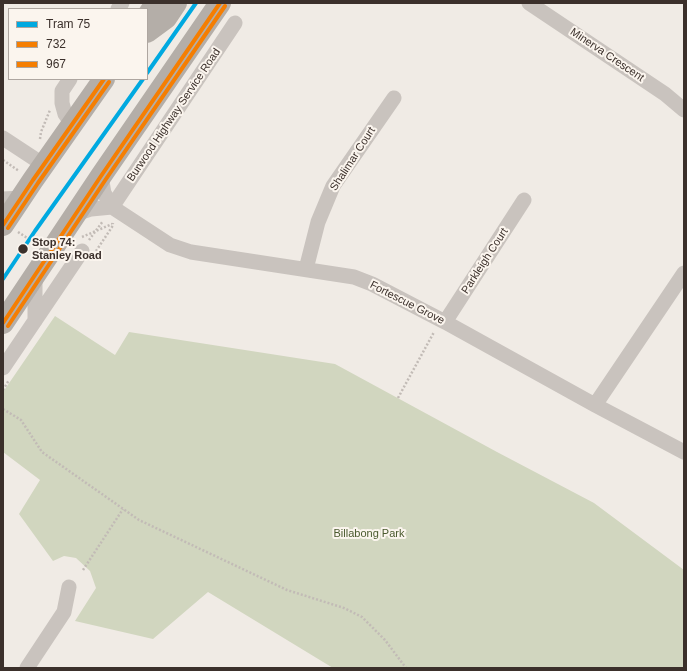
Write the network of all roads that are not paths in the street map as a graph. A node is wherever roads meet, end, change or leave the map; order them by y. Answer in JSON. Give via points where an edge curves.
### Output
{"nodes":[{"id":1,"x":156,"y":3,"type":"edge"},
{"id":2,"x":176,"y":3,"type":"edge"},
{"id":3,"x":220,"y":3,"type":"edge"},
{"id":4,"x":529,"y":3,"type":"edge"},
{"id":5,"x":148,"y":15,"type":"edge"},
{"id":6,"x":235,"y":23,"type":"dead end"},
{"id":7,"x":148,"y":31,"type":"edge"},
{"id":8,"x":103,"y":80,"type":"edge"},
{"id":9,"x":66,"y":85,"type":"edge"},
{"id":10,"x":394,"y":98,"type":"dead end"},
{"id":11,"x":684,"y":110,"type":"edge"},
{"id":12,"x":72,"y":124,"type":"junction"},
{"id":13,"x":3,"y":138,"type":"edge"},
{"id":14,"x":44,"y":165,"type":"junction"},
{"id":15,"x":101,"y":176,"type":"junction"},
{"id":16,"x":12,"y":198,"type":"edge"},
{"id":17,"x":524,"y":200,"type":"dead end"},
{"id":18,"x":112,"y":207,"type":"junction"},
{"id":19,"x":76,"y":214,"type":"junction"},
{"id":20,"x":10,"y":228,"type":"edge"},
{"id":21,"x":82,"y":251,"type":"road end"},
{"id":22,"x":306,"y":269,"type":"junction"},
{"id":23,"x":684,"y":273,"type":"edge"},
{"id":24,"x":36,"y":274,"type":"junction"},
{"id":25,"x":35,"y":321,"type":"junction"},
{"id":26,"x":3,"y":323,"type":"edge"},
{"id":27,"x":440,"y":327,"type":"junction"},
{"id":28,"x":3,"y":368,"type":"edge"},
{"id":29,"x":595,"y":404,"type":"junction"},
{"id":30,"x":684,"y":452,"type":"edge"},
{"id":31,"x":69,"y":587,"type":"dead end"},
{"id":32,"x":26,"y":668,"type":"edge"}],
"edges":[{"from":1,"to":5,"type":"highway"},
{"from":2,"to":7,"type":"highway","via":[[166,18]]},
{"from":3,"to":15,"type":"highway"},
{"from":4,"to":11,"type":"street","name":"Minerva Crescent","via":[[665,94]]},
{"from":6,"to":18,"type":"street","name":"Burwood Highway Service Road"},
{"from":8,"to":12,"type":"highway"},
{"from":9,"to":12,"type":"street","via":[[62,103],[65,114]]},
{"from":10,"to":22,"type":"street","name":"Shalimar Court","via":[[333,186],[318,222]]},
{"from":12,"to":14,"type":"highway"},
{"from":13,"to":14,"type":"street"},
{"from":14,"to":16,"type":"highway"},
{"from":15,"to":18,"type":"street","via":[[104,193]]},
{"from":15,"to":19,"type":"highway"},
{"from":16,"to":20,"type":"highway"},
{"from":17,"to":27,"type":"street","name":"Parkleigh Court"},
{"from":18,"to":19,"type":"street","via":[[91,209]]},
{"from":18,"to":22,"type":"street","name":"Fortescue Grove","via":[[170,245],[184,250]]},
{"from":19,"to":24,"type":"highway"},
{"from":21,"to":25,"type":"street"},
{"from":22,"to":27,"type":"street","name":"Fortescue Grove","via":[[354,277],[372,284]]},
{"from":23,"to":29,"type":"street"},
{"from":24,"to":25,"type":"street"},
{"from":24,"to":26,"type":"highway"},
{"from":25,"to":28,"type":"street"},
{"from":27,"to":29,"type":"street","name":"Fortescue Grove"},
{"from":29,"to":30,"type":"street","name":"Fortescue Grove"},
{"from":31,"to":32,"type":"street","via":[[64,612]]}]}
